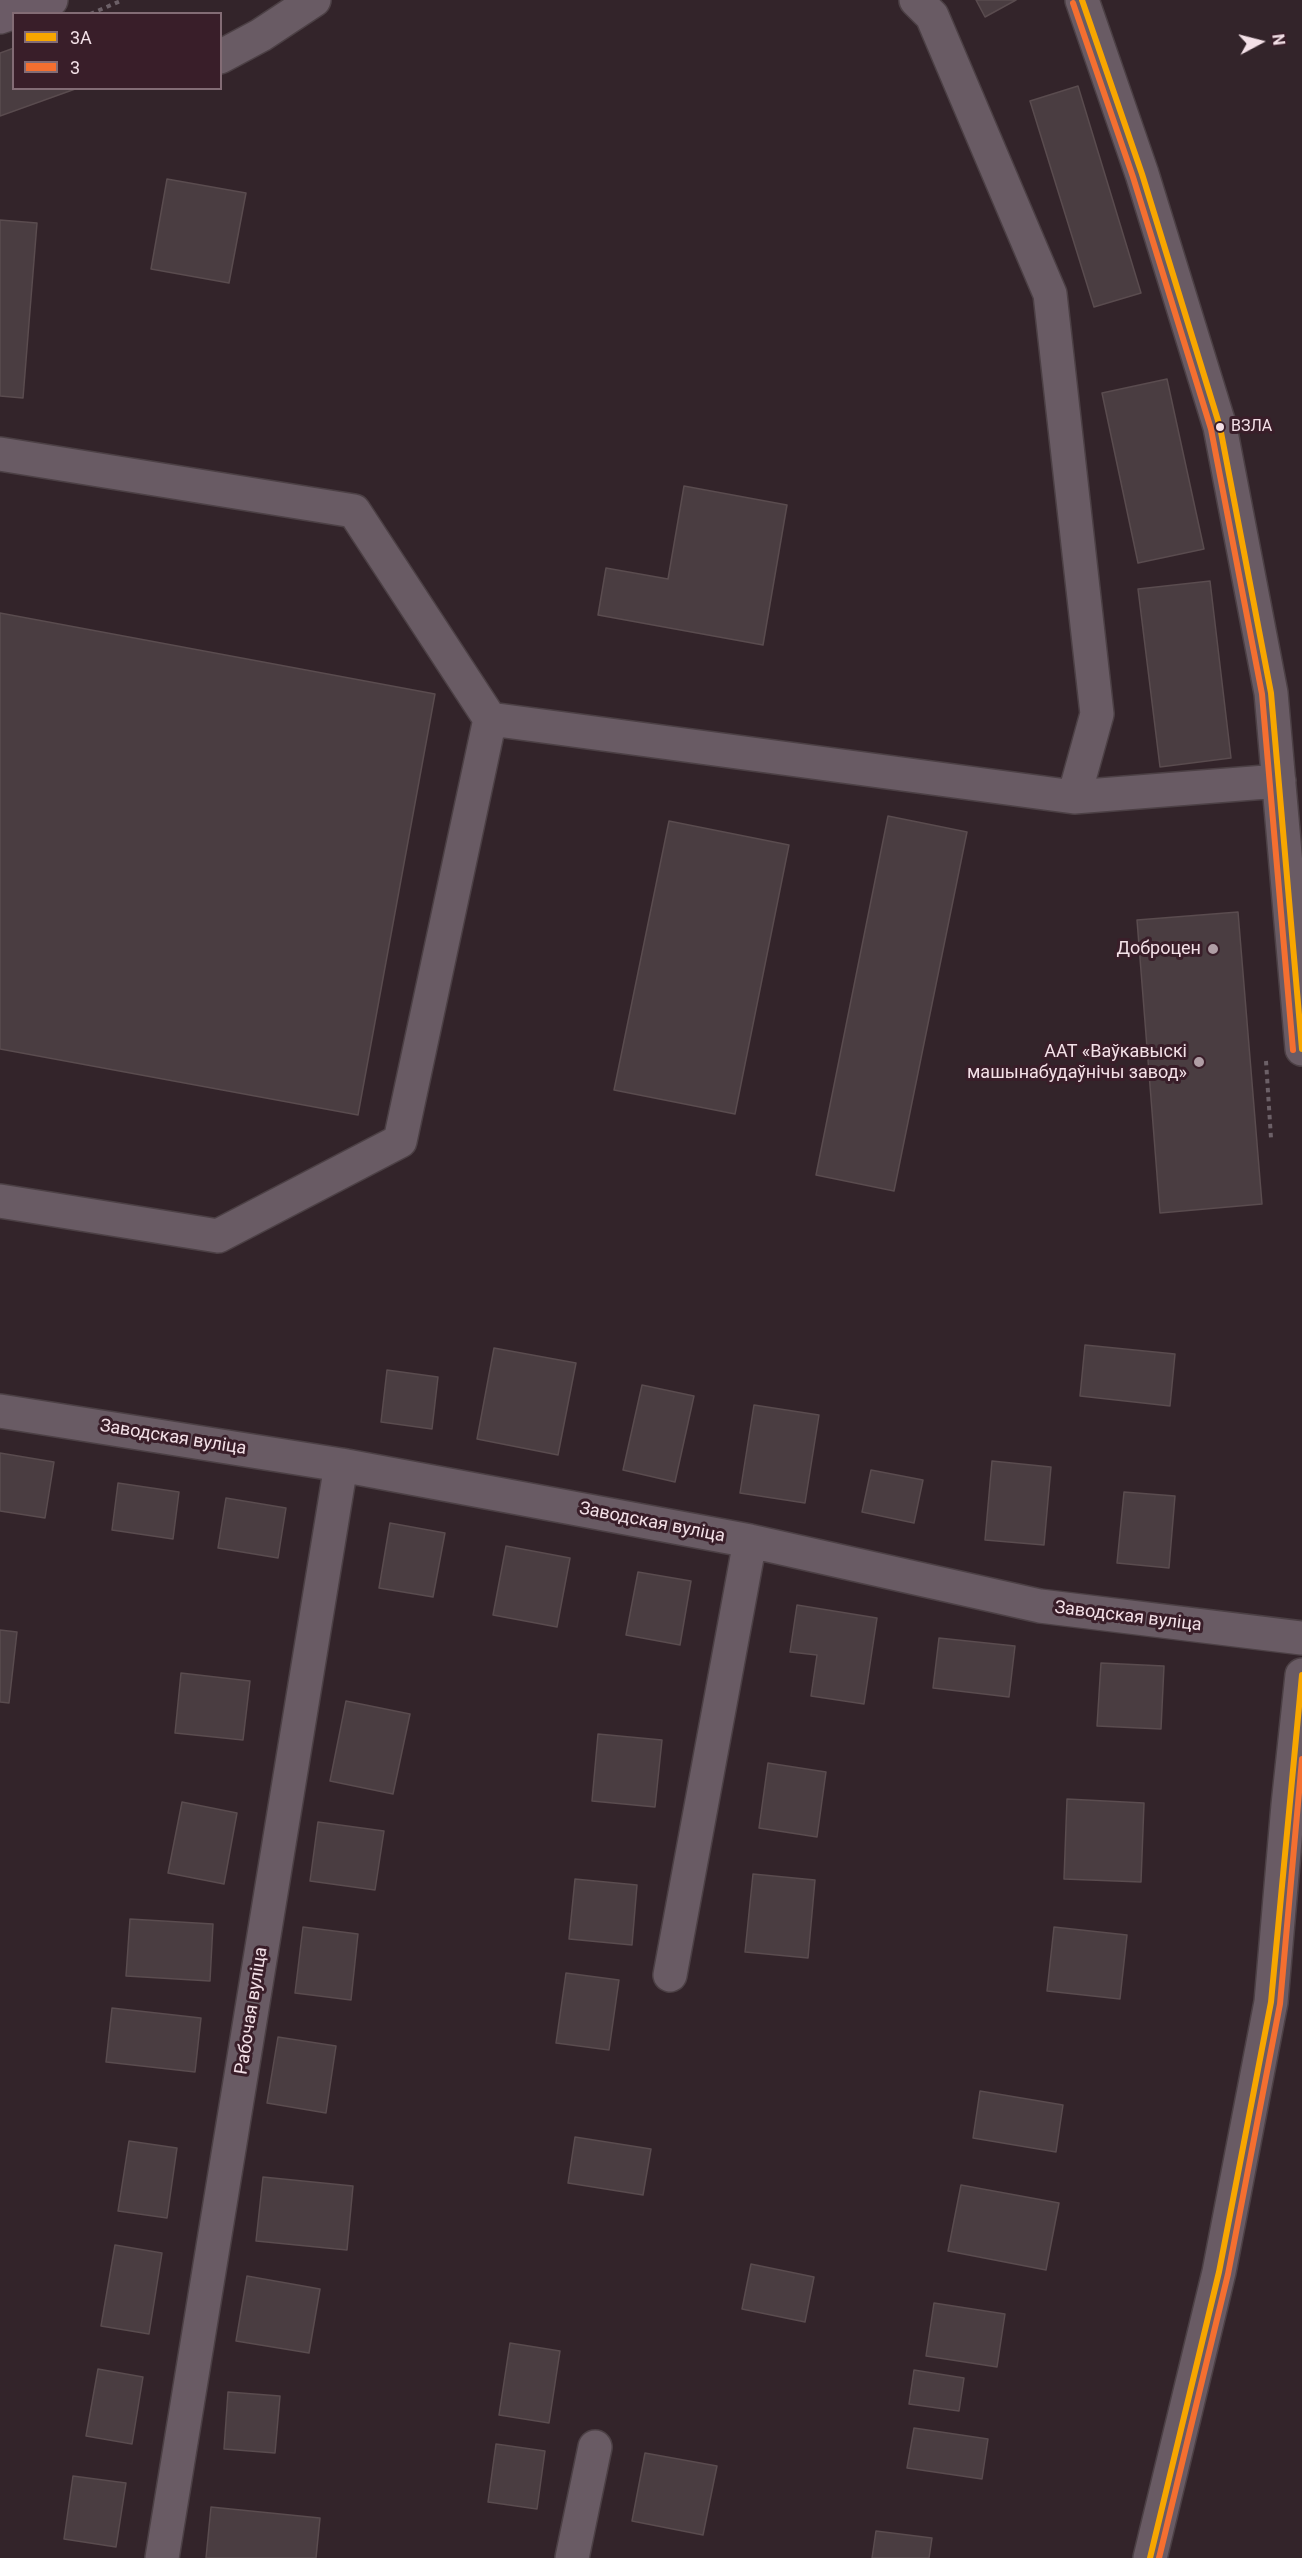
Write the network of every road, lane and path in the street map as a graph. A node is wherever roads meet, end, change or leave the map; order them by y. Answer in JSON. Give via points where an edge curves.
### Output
{"nodes":[{"id":1,"x":51,"y":0,"type":"edge"},
{"id":2,"x":123,"y":0,"type":"edge"},
{"id":3,"x":314,"y":0,"type":"edge"},
{"id":4,"x":916,"y":0,"type":"edge"},
{"id":5,"x":1082,"y":0,"type":"edge"},
{"id":6,"x":15,"y":12,"type":"edge"},
{"id":7,"x":95,"y":12,"type":"edge"},
{"id":8,"x":222,"y":56,"type":"edge"},
{"id":9,"x":0,"y":454,"type":"edge"},
{"id":10,"x":490,"y":719,"type":"junction"},
{"id":11,"x":1279,"y":781,"type":"junction"},
{"id":12,"x":1074,"y":797,"type":"junction"},
{"id":13,"x":1302,"y":1049,"type":"edge"},
{"id":14,"x":1266,"y":1055,"type":"dead end"},
{"id":15,"x":1271,"y":1138,"type":"dead end"},
{"id":16,"x":0,"y":1201,"type":"edge"},
{"id":17,"x":0,"y":1411,"type":"edge"},
{"id":18,"x":342,"y":1465,"type":"junction"},
{"id":19,"x":750,"y":1541,"type":"junction"},
{"id":20,"x":1302,"y":1638,"type":"edge"},
{"id":21,"x":1302,"y":1675,"type":"edge"},
{"id":22,"x":670,"y":1975,"type":"dead end"},
{"id":23,"x":595,"y":2447,"type":"dead end"},
{"id":24,"x":162,"y":2558,"type":"edge"},
{"id":25,"x":572,"y":2558,"type":"edge"},
{"id":26,"x":1150,"y":2558,"type":"edge"}],
"edges":[{"from":1,"to":6,"type":"main road"},
{"from":2,"to":7,"type":"path"},
{"from":3,"to":8,"type":"street"},
{"from":4,"to":12,"type":"street","via":[[932,16],[1050,294],[1097,714]]},
{"from":5,"to":11,"type":"street","via":[[1142,174],[1220,427],[1271,693]]},
{"from":9,"to":10,"type":"street","via":[[354,511]]},
{"from":10,"to":12,"type":"street"},
{"from":10,"to":16,"type":"street","via":[[400,1141],[218,1236]]},
{"from":11,"to":12,"type":"street"},
{"from":11,"to":13,"type":"street"},
{"from":14,"to":15,"type":"path"},
{"from":17,"to":18,"type":"street","name":"Заводская вуліца"},
{"from":18,"to":19,"type":"street","name":"Заводская вуліца"},
{"from":18,"to":24,"type":"street","name":"Рабочая вуліца"},
{"from":19,"to":20,"type":"street","name":"Заводская вуліца","via":[[1040,1606]]},
{"from":19,"to":22,"type":"street"},
{"from":21,"to":26,"type":"street","via":[[1271,2002],[1219,2272]]},
{"from":23,"to":25,"type":"street"}]}
